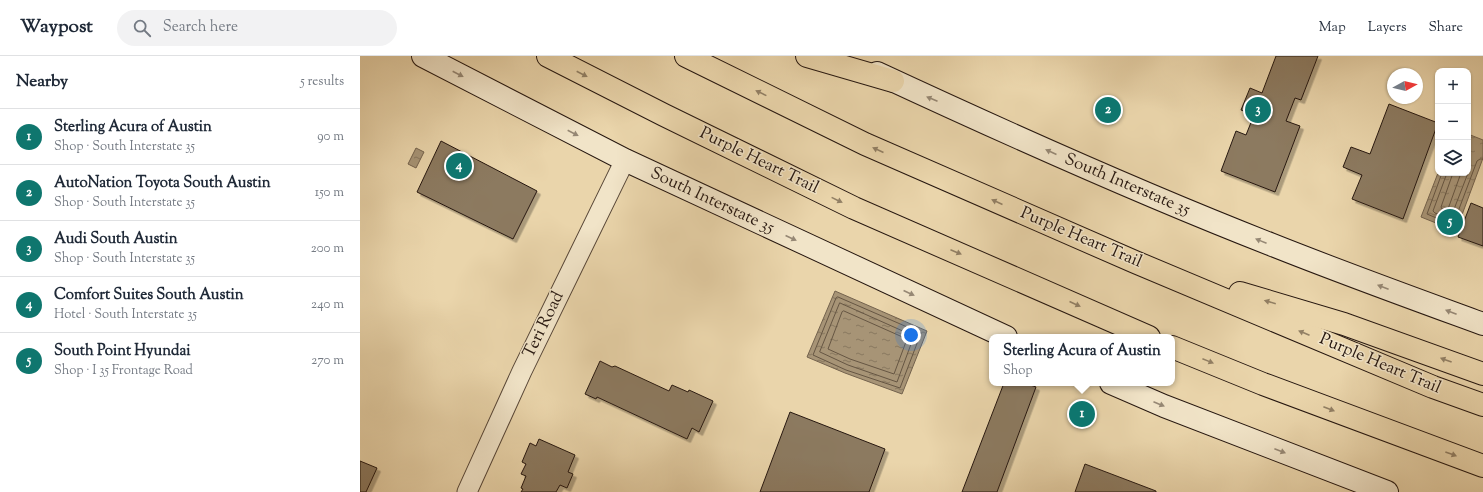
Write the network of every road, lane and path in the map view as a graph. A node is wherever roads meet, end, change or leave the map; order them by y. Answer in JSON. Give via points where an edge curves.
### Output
{"nodes":[{"id":1,"x":423,"y":56,"type":"edge"},
{"id":2,"x":548,"y":56,"type":"edge"},
{"id":3,"x":686,"y":56,"type":"edge"},
{"id":4,"x":807,"y":56,"type":"edge"},
{"id":5,"x":840,"y":56,"type":"edge"},
{"id":6,"x":893,"y":81,"type":"junction"},
{"id":7,"x":625,"y":160,"type":"junction"},
{"id":8,"x":1136,"y":262,"type":"junction"},
{"id":9,"x":1483,"y":324,"type":"edge"},
{"id":10,"x":1000,"y":334,"type":"edge"},
{"id":11,"x":1143,"y":334,"type":"edge"},
{"id":12,"x":1175,"y":348,"type":"edge"},
{"id":13,"x":1483,"y":374,"type":"edge"},
{"id":14,"x":1118,"y":386,"type":"edge"},
{"id":15,"x":1483,"y":405,"type":"edge"},
{"id":16,"x":1483,"y":466,"type":"edge"},
{"id":17,"x":468,"y":492,"type":"edge"},
{"id":18,"x":1387,"y":492,"type":"edge"}],
"edges":[{"from":1,"to":7,"type":"main road","name":"South Interstate 35","one_way":true},
{"from":2,"to":11,"type":"highway","name":"Purple Heart Trail","one_way":true,"via":[[854,208]]},
{"from":8,"to":3,"type":"highway","name":"Purple Heart Trail","one_way":true,"via":[[864,144]]},
{"from":4,"to":6,"type":"highway"},
{"from":5,"to":6,"type":"main road","name":"South Interstate 35"},
{"from":9,"to":6,"type":"main road","name":"South Interstate 35","one_way":true,"via":[[1270,244],[1111,179]]},
{"from":7,"to":10,"type":"main road","name":"South Interstate 35","one_way":true},
{"from":7,"to":17,"type":"street","name":"Teri Road","via":[[522,371]]},
{"from":13,"to":8,"type":"highway","one_way":true,"via":[[1344,324]]},
{"from":15,"to":8,"type":"highway","name":"Purple Heart Trail","one_way":true,"via":[[1433,387]]},
{"from":12,"to":16,"type":"highway","one_way":true},
{"from":14,"to":18,"type":"main road","one_way":true}]}
